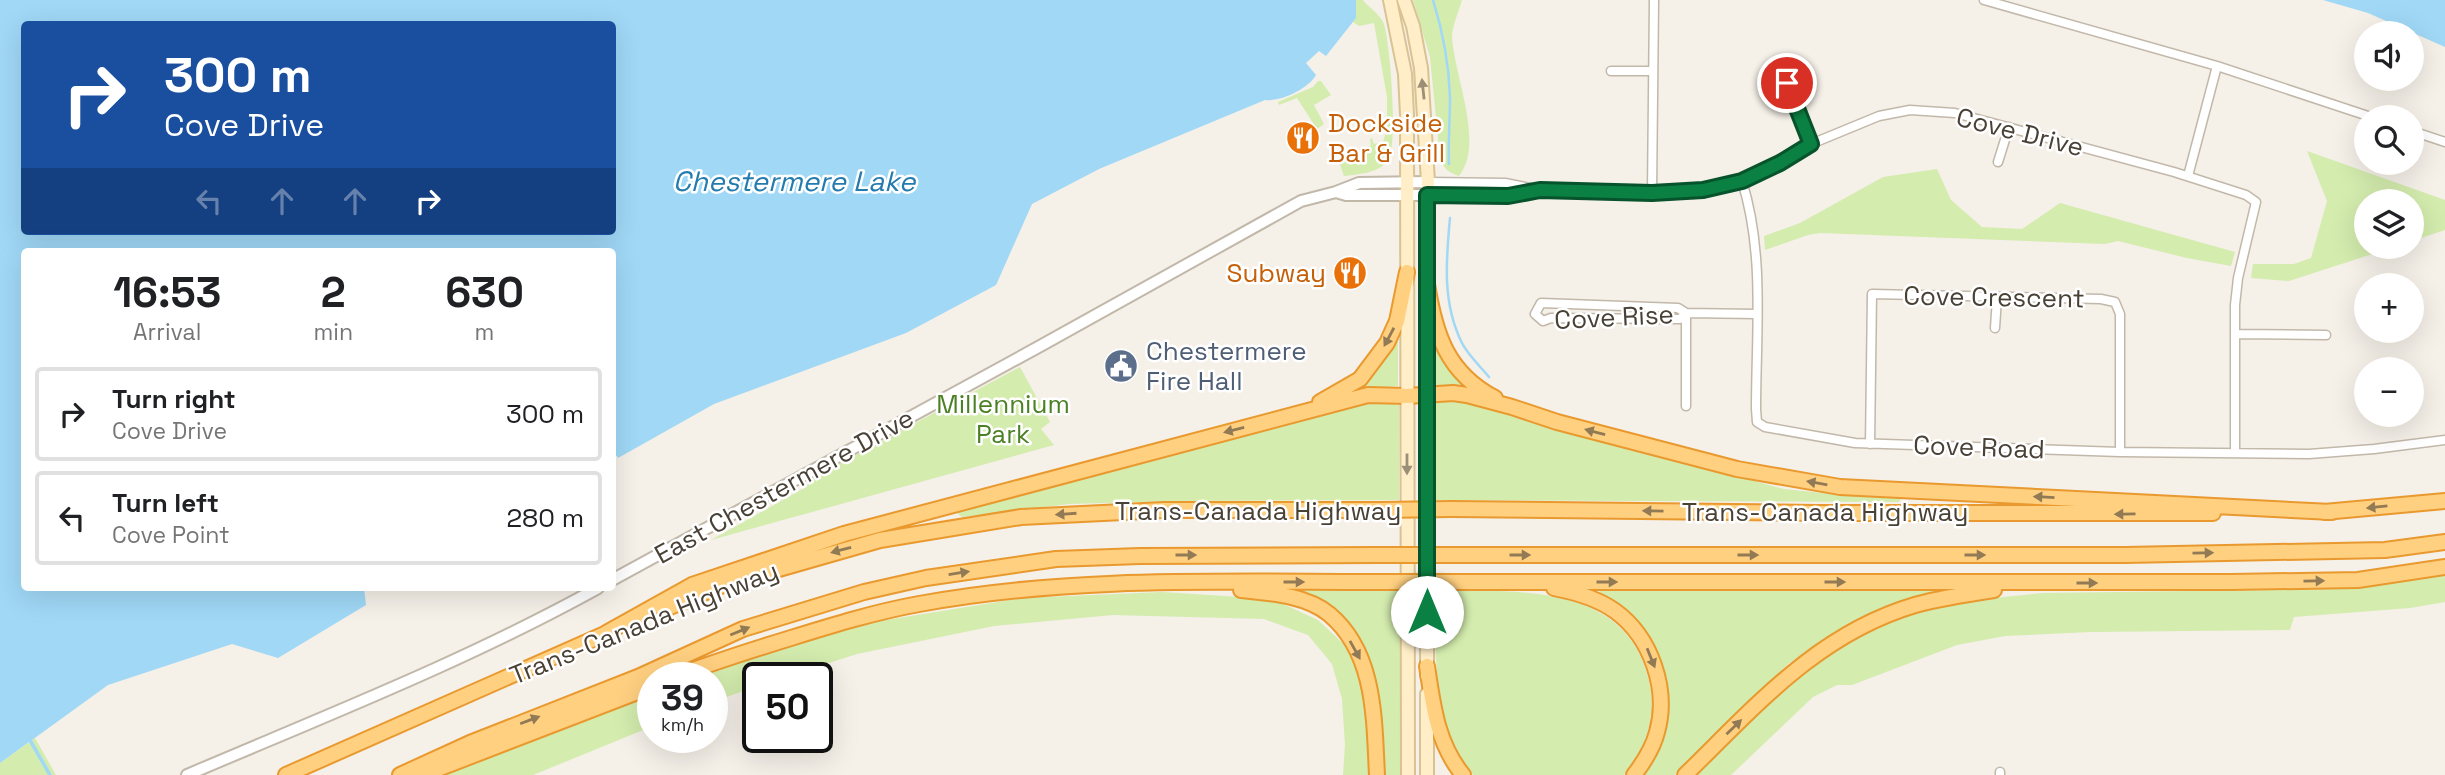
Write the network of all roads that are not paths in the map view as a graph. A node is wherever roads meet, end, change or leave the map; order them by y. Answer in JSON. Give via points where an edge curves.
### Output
{"nodes":[{"id":1,"x":1390,"y":0,"type":"edge"},
{"id":2,"x":1404,"y":0,"type":"edge"},
{"id":3,"x":1654,"y":0,"type":"edge"},
{"id":4,"x":1984,"y":0,"type":"edge"},
{"id":5,"x":2217,"y":66,"type":"junction"},
{"id":6,"x":1611,"y":71,"type":"dead end"},
{"id":7,"x":1653,"y":71,"type":"junction"},
{"id":8,"x":1787,"y":83,"type":"dead end"},
{"id":9,"x":2354,"y":111,"type":"edge"},
{"id":10,"x":2009,"y":127,"type":"junction"},
{"id":11,"x":2424,"y":135,"type":"edge"},
{"id":12,"x":2445,"y":142,"type":"edge"},
{"id":13,"x":1811,"y":144,"type":"junction"},
{"id":14,"x":1998,"y":162,"type":"dead end"},
{"id":15,"x":2188,"y":176,"type":"junction"},
{"id":16,"x":1742,"y":181,"type":"junction"},
{"id":17,"x":1408,"y":188,"type":"junction"},
{"id":18,"x":1428,"y":188,"type":"junction"},
{"id":19,"x":1540,"y":190,"type":"junction"},
{"id":20,"x":1652,"y":193,"type":"junction"},
{"id":21,"x":1407,"y":272,"type":"junction"},
{"id":22,"x":1427,"y":284,"type":"junction"},
{"id":23,"x":1997,"y":298,"type":"junction"},
{"id":24,"x":1686,"y":313,"type":"junction"},
{"id":25,"x":1757,"y":314,"type":"junction"},
{"id":26,"x":1995,"y":328,"type":"dead end"},
{"id":27,"x":2236,"y":334,"type":"junction"},
{"id":28,"x":2326,"y":335,"type":"dead end"},
{"id":29,"x":1426,"y":394,"type":"junction"},
{"id":30,"x":1407,"y":396,"type":"junction"},
{"id":31,"x":1686,"y":406,"type":"dead end"},
{"id":32,"x":1512,"y":407,"type":"junction"},
{"id":33,"x":1300,"y":412,"type":"junction"},
{"id":34,"x":2445,"y":440,"type":"edge"},
{"id":35,"x":1870,"y":444,"type":"junction"},
{"id":36,"x":2120,"y":452,"type":"junction"},
{"id":37,"x":2235,"y":452,"type":"junction"},
{"id":38,"x":2445,"y":501,"type":"edge"},
{"id":39,"x":2332,"y":512,"type":"junction"},
{"id":40,"x":2445,"y":542,"type":"edge"},
{"id":41,"x":2445,"y":567,"type":"edge"},
{"id":42,"x":616,"y":578,"type":"edge"},
{"id":43,"x":1163,"y":582,"type":"junction"},
{"id":44,"x":1515,"y":582,"type":"junction"},
{"id":45,"x":2039,"y":584,"type":"junction"},
{"id":46,"x":592,"y":591,"type":"edge"},
{"id":47,"x":1408,"y":629,"type":"junction"},
{"id":48,"x":607,"y":633,"type":"junction"},
{"id":49,"x":715,"y":662,"type":"edge"},
{"id":50,"x":1427,"y":666,"type":"junction"},
{"id":51,"x":637,"y":692,"type":"edge"},
{"id":52,"x":187,"y":775,"type":"edge"},
{"id":53,"x":286,"y":775,"type":"edge"},
{"id":54,"x":400,"y":775,"type":"edge"},
{"id":55,"x":422,"y":775,"type":"edge"},
{"id":56,"x":1377,"y":775,"type":"edge"},
{"id":57,"x":1408,"y":775,"type":"edge"},
{"id":58,"x":1415,"y":775,"type":"edge"},
{"id":59,"x":1427,"y":775,"type":"edge"},
{"id":60,"x":1463,"y":775,"type":"edge"},
{"id":61,"x":1634,"y":775,"type":"edge"},
{"id":62,"x":1685,"y":775,"type":"edge"}],
"edges":[{"from":1,"to":17,"type":"main road","via":[[1405,74]]},
{"from":18,"to":2,"type":"main road","one_way":true,"via":[[1421,68]]},
{"from":3,"to":7,"type":"street"},
{"from":4,"to":5,"type":"street"},
{"from":5,"to":9,"type":"street"},
{"from":5,"to":15,"type":"street"},
{"from":6,"to":7,"type":"street"},
{"from":7,"to":20,"type":"street"},
{"from":8,"to":13,"type":"street"},
{"from":10,"to":13,"type":"street","name":"Cove Drive","via":[[1955,113],[1910,110],[1879,116]]},
{"from":10,"to":14,"type":"street"},
{"from":10,"to":15,"type":"street","name":"Cove Drive"},
{"from":11,"to":12,"type":"street"},
{"from":13,"to":16,"type":"street","name":"Cove Drive"},
{"from":15,"to":27,"type":"street","name":"Cove Drive","via":[[2256,202],[2238,278]]},
{"from":16,"to":20,"type":"street","name":"Cove Drive","via":[[1703,190]]},
{"from":16,"to":25,"type":"street","name":"Cove Road","via":[[1754,232]]},
{"from":17,"to":18,"type":"street","name":"East Chestermere Drive"},
{"from":17,"to":21,"type":"main road"},
{"from":17,"to":42,"type":"street","name":"East Chestermere Drive","via":[[1359,183],[1301,201]]},
{"from":18,"to":19,"type":"street","name":"Cove Drive","via":[[1505,183]]},
{"from":18,"to":19,"type":"street","name":"Cove Drive","via":[[1508,196]]},
{"from":18,"to":22,"type":"main road"},
{"from":19,"to":20,"type":"street","name":"Cove Drive"},
{"from":21,"to":30,"type":"main road"},
{"from":21,"to":33,"type":"highway","one_way":true,"via":[[1397,321],[1360,379]]},
{"from":22,"to":29,"type":"main road"},
{"from":22,"to":32,"type":"highway","via":[[1433,322],[1453,362],[1472,384]]},
{"from":23,"to":26,"type":"street"},
{"from":23,"to":35,"type":"street","name":"Cove Crescent","via":[[1872,294]]},
{"from":23,"to":36,"type":"street","name":"Cove Crescent","via":[[2115,302],[2120,314]]},
{"from":24,"to":24,"type":"street","name":"Cove Rise","via":[[1678,308],[1541,303],[1535,314],[1543,321],[1680,319]]},
{"from":24,"to":25,"type":"street","name":"Cove Rise"},
{"from":24,"to":31,"type":"street"},
{"from":25,"to":35,"type":"street","name":"Cove Road","via":[[1757,422],[1780,431]]},
{"from":27,"to":28,"type":"street"},
{"from":27,"to":37,"type":"street","name":"Cove Drive"},
{"from":29,"to":30,"type":"highway"},
{"from":29,"to":32,"type":"highway","via":[[1453,393]]},
{"from":29,"to":50,"type":"main road"},
{"from":30,"to":33,"type":"highway","via":[[1368,395]]},
{"from":30,"to":47,"type":"main road","one_way":true},
{"from":39,"to":32,"type":"highway","one_way":true,"via":[[1840,487],[1737,469]]},
{"from":33,"to":48,"type":"highway","one_way":true,"via":[[844,534],[692,585]]},
{"from":34,"to":37,"type":"street","name":"Cove Road","via":[[2309,454]]},
{"from":35,"to":36,"type":"street","name":"Cove Road"},
{"from":36,"to":37,"type":"street","name":"Cove Road"},
{"from":38,"to":39,"type":"highway","name":"Trans-Canada Highway","one_way":true},
{"from":39,"to":48,"type":"highway","name":"Trans-Canada Highway","one_way":true,"bridge":true,"via":[[1164,510],[1021,517],[880,540],[821,555],[723,585]]},
{"from":54,"to":40,"type":"highway","name":"Trans-Canada Highway","one_way":true,"bridge":true,"via":[[743,629],[926,578],[1056,559],[2125,555],[2385,550]]},
{"from":45,"to":41,"type":"highway","one_way":true,"via":[[2358,580]]},
{"from":43,"to":44,"type":"highway","one_way":true,"bridge":true},
{"from":43,"to":49,"type":"highway","via":[[1009,591],[919,604],[862,616]]},
{"from":43,"to":56,"type":"highway","one_way":true,"via":[[1277,594],[1328,614],[1344,631],[1366,672],[1373,699]]},
{"from":44,"to":45,"type":"highway","one_way":true},
{"from":44,"to":61,"type":"highway","one_way":true,"via":[[1570,591],[1600,602],[1626,619],[1645,645],[1657,675],[1661,711],[1651,750]]},
{"from":62,"to":45,"type":"highway","one_way":true,"via":[[1789,674],[1858,628],[1913,606]]},
{"from":46,"to":52,"type":"street","via":[[471,654]]},
{"from":47,"to":57,"type":"main road"},
{"from":47,"to":58,"type":"main road"},
{"from":48,"to":53,"type":"highway","name":"Trans-Canada Highway"},
{"from":50,"to":59,"type":"main road"},
{"from":50,"to":60,"type":"highway","via":[[1438,729]]},
{"from":51,"to":55,"type":"highway"}]}
